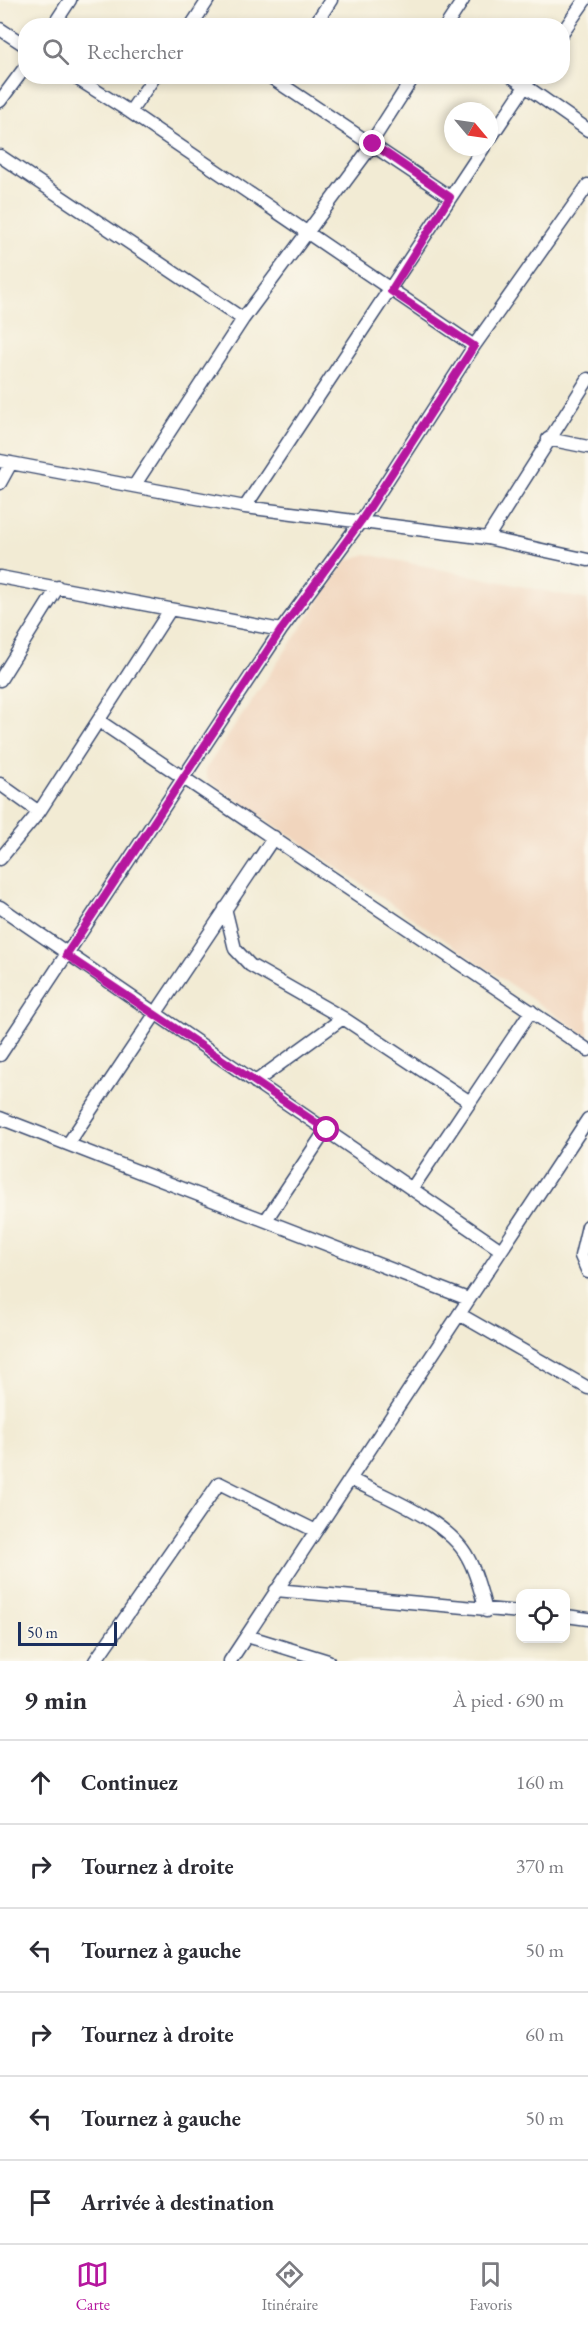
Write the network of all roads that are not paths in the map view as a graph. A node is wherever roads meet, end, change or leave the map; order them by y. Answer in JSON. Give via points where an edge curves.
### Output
{"nodes":[{"id":1,"x":70,"y":0,"type":"edge"},
{"id":2,"x":208,"y":0,"type":"edge"},
{"id":3,"x":331,"y":0,"type":"edge"},
{"id":4,"x":463,"y":0,"type":"edge"},
{"id":5,"x":585,"y":0,"type":"edge"},
{"id":6,"x":58,"y":18,"type":"edge"},
{"id":7,"x":196,"y":18,"type":"edge"},
{"id":8,"x":319,"y":18,"type":"edge"},
{"id":9,"x":452,"y":18,"type":"edge"},
{"id":10,"x":570,"y":22,"type":"edge"},
{"id":11,"x":0,"y":29,"type":"edge"},
{"id":12,"x":18,"y":41,"type":"edge"},
{"id":13,"x":18,"y":77,"type":"edge"},
{"id":14,"x":86,"y":84,"type":"edge"},
{"id":15,"x":149,"y":84,"type":"edge"},
{"id":16,"x":284,"y":84,"type":"edge"},
{"id":17,"x":409,"y":84,"type":"edge"},
{"id":18,"x":527,"y":84,"type":"edge"},
{"id":19,"x":533,"y":84,"type":"edge"},
{"id":20,"x":0,"y":101,"type":"edge"},
{"id":21,"x":130,"y":112,"type":"junction"},
{"id":22,"x":498,"y":127,"type":"edge"},
{"id":23,"x":588,"y":130,"type":"edge"},
{"id":24,"x":372,"y":144,"type":"junction"},
{"id":25,"x":0,"y":156,"type":"edge"},
{"id":26,"x":478,"y":156,"type":"edge"},
{"id":27,"x":588,"y":185,"type":"edge"},
{"id":28,"x":450,"y":197,"type":"junction"},
{"id":29,"x":307,"y":231,"type":"junction"},
{"id":30,"x":391,"y":291,"type":"junction"},
{"id":31,"x":243,"y":318,"type":"junction"},
{"id":32,"x":474,"y":346,"type":"junction"},
{"id":33,"x":588,"y":379,"type":"edge"},
{"id":34,"x":548,"y":439,"type":"junction"},
{"id":35,"x":588,"y":447,"type":"edge"},
{"id":36,"x":5,"y":462,"type":"edge"},
{"id":37,"x":0,"y":483,"type":"edge"},
{"id":38,"x":134,"y":486,"type":"junction"},
{"id":39,"x":245,"y":507,"type":"junction"},
{"id":40,"x":361,"y":521,"type":"junction"},
{"id":41,"x":487,"y":538,"type":"junction"},
{"id":42,"x":588,"y":560,"type":"edge"},
{"id":43,"x":0,"y":577,"type":"edge"},
{"id":44,"x":57,"y":587,"type":"junction"},
{"id":45,"x":170,"y":610,"type":"junction"},
{"id":46,"x":281,"y":630,"type":"junction"},
{"id":47,"x":0,"y":680,"type":"edge"},
{"id":48,"x":99,"y":721,"type":"junction"},
{"id":49,"x":184,"y":776,"type":"junction"},
{"id":50,"x":0,"y":784,"type":"edge"},
{"id":51,"x":39,"y":812,"type":"junction"},
{"id":52,"x":274,"y":837,"type":"junction"},
{"id":53,"x":0,"y":859,"type":"edge"},
{"id":54,"x":0,"y":908,"type":"edge"},
{"id":55,"x":225,"y":909,"type":"junction"},
{"id":56,"x":66,"y":955,"type":"junction"},
{"id":57,"x":531,"y":1011,"type":"junction"},
{"id":58,"x":153,"y":1014,"type":"junction"},
{"id":59,"x":343,"y":1018,"type":"junction"},
{"id":60,"x":588,"y":1050,"type":"edge"},
{"id":61,"x":0,"y":1055,"type":"edge"},
{"id":62,"x":255,"y":1082,"type":"junction"},
{"id":63,"x":470,"y":1102,"type":"junction"},
{"id":64,"x":0,"y":1118,"type":"edge"},
{"id":65,"x":588,"y":1119,"type":"edge"},
{"id":66,"x":327,"y":1130,"type":"junction"},
{"id":67,"x":68,"y":1144,"type":"junction"},
{"id":68,"x":413,"y":1187,"type":"junction"},
{"id":69,"x":266,"y":1220,"type":"junction"},
{"id":70,"x":588,"y":1226,"type":"edge"},
{"id":71,"x":501,"y":1250,"type":"junction"},
{"id":72,"x":588,"y":1272,"type":"edge"},
{"id":73,"x":468,"y":1299,"type":"junction"},
{"id":74,"x":459,"y":1314,"type":"junction"},
{"id":75,"x":588,"y":1388,"type":"edge"},
{"id":76,"x":350,"y":1479,"type":"junction"},
{"id":77,"x":314,"y":1530,"type":"junction"},
{"id":78,"x":276,"y":1590,"type":"junction"},
{"id":79,"x":486,"y":1611,"type":"junction"},
{"id":80,"x":516,"y":1612,"type":"edge"},
{"id":81,"x":570,"y":1617,"type":"edge"},
{"id":82,"x":588,"y":1619,"type":"edge"},
{"id":83,"x":247,"y":1636,"type":"junction"},
{"id":84,"x":95,"y":1661,"type":"edge"},
{"id":85,"x":230,"y":1661,"type":"edge"},
{"id":86,"x":328,"y":1661,"type":"edge"}],
"edges":[{"from":1,"to":6,"type":"street"},
{"from":2,"to":7,"type":"street"},
{"from":3,"to":8,"type":"street"},
{"from":4,"to":9,"type":"street"},
{"from":5,"to":10,"type":"street"},
{"from":11,"to":12,"type":"street"},
{"from":13,"to":20,"type":"street"},
{"from":14,"to":21,"type":"street"},
{"from":15,"to":21,"type":"street"},
{"from":16,"to":24,"type":"street"},
{"from":17,"to":24,"type":"street"},
{"from":18,"to":22,"type":"street"},
{"from":19,"to":23,"type":"street"},
{"from":21,"to":29,"type":"street"},
{"from":24,"to":28,"type":"street"},
{"from":24,"to":29,"type":"street"},
{"from":25,"to":31,"type":"street"},
{"from":26,"to":28,"type":"street"},
{"from":27,"to":32,"type":"street"},
{"from":28,"to":30,"type":"street"},
{"from":29,"to":30,"type":"street"},
{"from":29,"to":31,"type":"street"},
{"from":30,"to":32,"type":"street"},
{"from":30,"to":39,"type":"street"},
{"from":31,"to":38,"type":"street"},
{"from":32,"to":40,"type":"street"},
{"from":33,"to":34,"type":"street"},
{"from":34,"to":35,"type":"street"},
{"from":34,"to":41,"type":"street"},
{"from":36,"to":37,"type":"street"},
{"from":36,"to":38,"type":"street"},
{"from":38,"to":39,"type":"street"},
{"from":39,"to":40,"type":"street"},
{"from":40,"to":41,"type":"street"},
{"from":40,"to":46,"type":"street"},
{"from":41,"to":42,"type":"street"},
{"from":43,"to":44,"type":"street"},
{"from":44,"to":45,"type":"street"},
{"from":44,"to":47,"type":"street"},
{"from":45,"to":46,"type":"street"},
{"from":45,"to":48,"type":"street"},
{"from":46,"to":49,"type":"street"},
{"from":48,"to":49,"type":"street"},
{"from":48,"to":51,"type":"street"},
{"from":49,"to":52,"type":"street"},
{"from":49,"to":56,"type":"street"},
{"from":50,"to":51,"type":"street"},
{"from":51,"to":53,"type":"street"},
{"from":52,"to":55,"type":"street"},
{"from":52,"to":57,"type":"street"},
{"from":54,"to":56,"type":"street"},
{"from":55,"to":58,"type":"street"},
{"from":55,"to":59,"type":"street","via":[[240,956]]},
{"from":56,"to":58,"type":"street"},
{"from":56,"to":61,"type":"street"},
{"from":57,"to":60,"type":"street"},
{"from":57,"to":63,"type":"street"},
{"from":58,"to":62,"type":"street"},
{"from":58,"to":67,"type":"street"},
{"from":59,"to":62,"type":"street"},
{"from":59,"to":63,"type":"street"},
{"from":62,"to":66,"type":"street"},
{"from":63,"to":68,"type":"street"},
{"from":64,"to":67,"type":"street"},
{"from":65,"to":71,"type":"street"},
{"from":66,"to":68,"type":"street"},
{"from":66,"to":69,"type":"street"},
{"from":67,"to":69,"type":"street"},
{"from":68,"to":71,"type":"street"},
{"from":69,"to":73,"type":"street"},
{"from":70,"to":72,"type":"street","via":[[581,1256]]},
{"from":71,"to":73,"type":"street"},
{"from":73,"to":74,"type":"street"},
{"from":74,"to":75,"type":"street"},
{"from":74,"to":76,"type":"street"},
{"from":76,"to":77,"type":"street"},
{"from":76,"to":79,"type":"street","via":[[411,1509],[443,1530],[467,1555]]},
{"from":77,"to":78,"type":"street"},
{"from":77,"to":84,"type":"street","via":[[219,1483]]},
{"from":78,"to":79,"type":"street"},
{"from":78,"to":83,"type":"street"},
{"from":79,"to":80,"type":"street"},
{"from":81,"to":82,"type":"street"},
{"from":83,"to":85,"type":"street"},
{"from":83,"to":86,"type":"street"}]}
